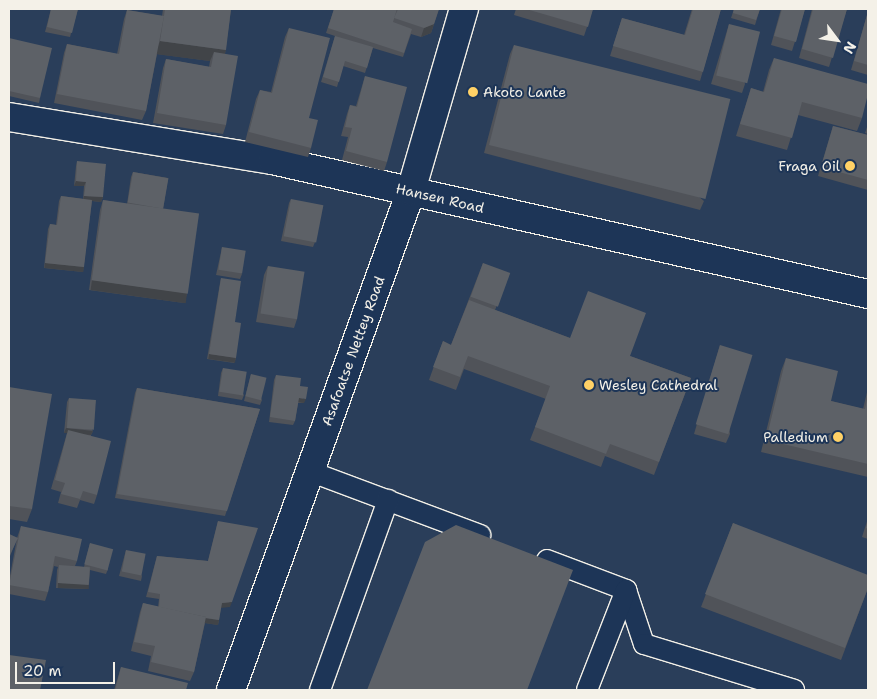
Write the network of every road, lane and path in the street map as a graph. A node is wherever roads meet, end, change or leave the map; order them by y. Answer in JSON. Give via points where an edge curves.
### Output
{"nodes":[{"id":1,"x":464,"y":9,"type":"edge"},
{"id":2,"x":9,"y":117,"type":"edge"},
{"id":3,"x":411,"y":191,"type":"junction"},
{"id":4,"x":868,"y":294,"type":"edge"},
{"id":5,"x":309,"y":471,"type":"junction"},
{"id":6,"x":388,"y":500,"type":"junction"},
{"id":7,"x":498,"y":542,"type":"edge"},
{"id":8,"x":526,"y":552,"type":"edge"},
{"id":9,"x":626,"y":590,"type":"junction"},
{"id":10,"x":231,"y":690,"type":"edge"},
{"id":11,"x":320,"y":690,"type":"edge"},
{"id":12,"x":586,"y":690,"type":"edge"},
{"id":13,"x":794,"y":690,"type":"edge"}],
"edges":[{"from":1,"to":3,"type":"street","name":"Asafoatse Nettey Road"},
{"from":2,"to":3,"type":"street","name":"Hansen Road","via":[[262,159]]},
{"from":3,"to":4,"type":"street","name":"Hansen Road"},
{"from":3,"to":5,"type":"street","name":"Asafoatse Nettey Road"},
{"from":5,"to":6,"type":"lane"},
{"from":5,"to":10,"type":"street","name":"Asafoatse Nettey Road"},
{"from":6,"to":7,"type":"lane"},
{"from":6,"to":11,"type":"lane"},
{"from":8,"to":9,"type":"lane"},
{"from":9,"to":12,"type":"lane"},
{"from":9,"to":13,"type":"lane","via":[[644,644]]}]}
